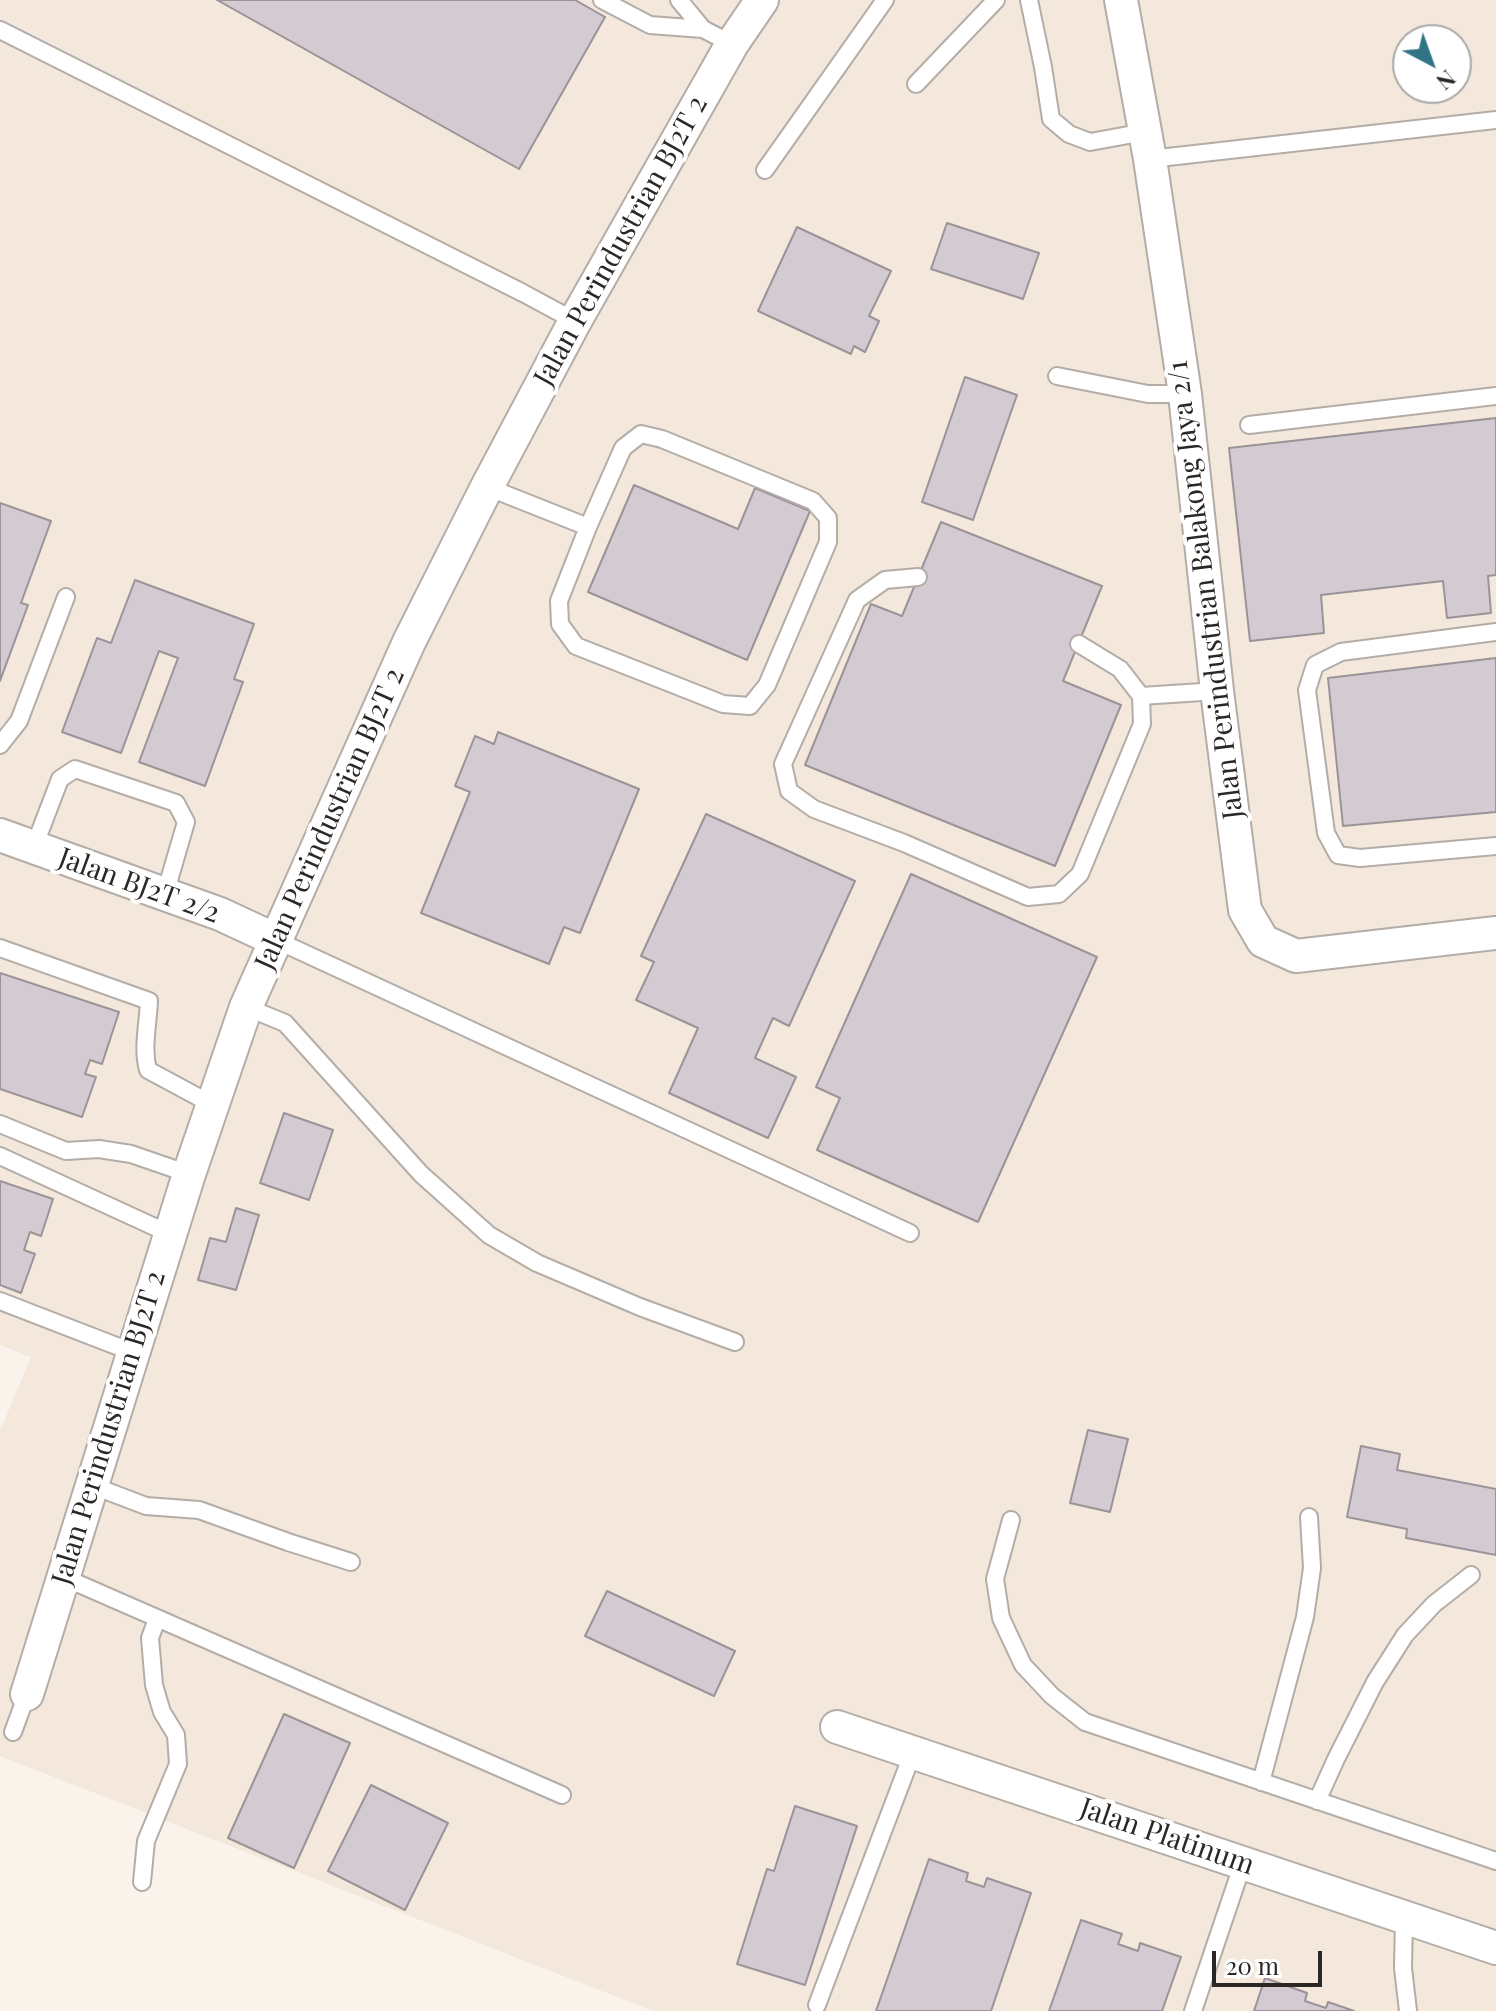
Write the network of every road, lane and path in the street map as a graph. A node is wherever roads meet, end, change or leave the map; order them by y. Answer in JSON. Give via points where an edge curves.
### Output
{"nodes":[{"id":1,"x":602,"y":0,"type":"edge"},
{"id":2,"x":679,"y":0,"type":"edge"},
{"id":3,"x":762,"y":0,"type":"edge"},
{"id":4,"x":885,"y":0,"type":"edge"},
{"id":5,"x":996,"y":0,"type":"edge"},
{"id":6,"x":1029,"y":0,"type":"edge"},
{"id":7,"x":1121,"y":0,"type":"edge"},
{"id":8,"x":703,"y":29,"type":"junction"},
{"id":9,"x":0,"y":30,"type":"edge"},
{"id":10,"x":732,"y":44,"type":"junction"},
{"id":11,"x":916,"y":84,"type":"dead end"},
{"id":12,"x":1496,"y":120,"type":"edge"},
{"id":13,"x":1148,"y":146,"type":"junction"},
{"id":14,"x":765,"y":170,"type":"dead end"},
{"id":15,"x":575,"y":321,"type":"junction"},
{"id":16,"x":1057,"y":376,"type":"dead end"},
{"id":17,"x":1185,"y":394,"type":"junction"},
{"id":18,"x":1496,"y":396,"type":"edge"},
{"id":19,"x":1249,"y":425,"type":"dead end"},
{"id":20,"x":487,"y":487,"type":"junction"},
{"id":21,"x":588,"y":527,"type":"junction"},
{"id":22,"x":918,"y":577,"type":"dead end"},
{"id":23,"x":66,"y":597,"type":"dead end"},
{"id":24,"x":1496,"y":632,"type":"edge"},
{"id":25,"x":1079,"y":644,"type":"dead end"},
{"id":26,"x":1217,"y":691,"type":"junction"},
{"id":27,"x":1141,"y":696,"type":"junction"},
{"id":28,"x":0,"y":745,"type":"edge"},
{"id":29,"x":0,"y":835,"type":"edge"},
{"id":30,"x":1496,"y":846,"type":"edge"},
{"id":31,"x":34,"y":847,"type":"junction"},
{"id":32,"x":165,"y":894,"type":"junction"},
{"id":33,"x":1496,"y":933,"type":"edge"},
{"id":34,"x":276,"y":940,"type":"junction"},
{"id":35,"x":0,"y":948,"type":"edge"},
{"id":36,"x":246,"y":1007,"type":"junction"},
{"id":37,"x":213,"y":1105,"type":"junction"},
{"id":38,"x":0,"y":1124,"type":"edge"},
{"id":39,"x":0,"y":1156,"type":"edge"},
{"id":40,"x":189,"y":1174,"type":"junction"},
{"id":41,"x":910,"y":1233,"type":"dead end"},
{"id":42,"x":170,"y":1234,"type":"junction"},
{"id":43,"x":0,"y":1301,"type":"edge"},
{"id":44,"x":735,"y":1342,"type":"dead end"},
{"id":45,"x":132,"y":1352,"type":"junction"},
{"id":46,"x":91,"y":1485,"type":"junction"},
{"id":47,"x":1309,"y":1517,"type":"dead end"},
{"id":48,"x":1011,"y":1520,"type":"dead end"},
{"id":49,"x":351,"y":1562,"type":"dead end"},
{"id":50,"x":1471,"y":1575,"type":"dead end"},
{"id":51,"x":63,"y":1577,"type":"junction"},
{"id":52,"x":157,"y":1619,"type":"junction"},
{"id":53,"x":27,"y":1694,"type":"joint"},
{"id":54,"x":837,"y":1727,"type":"dead end"},
{"id":55,"x":13,"y":1732,"type":"dead end"},
{"id":56,"x":913,"y":1752,"type":"junction"},
{"id":57,"x":1261,"y":1782,"type":"junction"},
{"id":58,"x":562,"y":1795,"type":"dead end"},
{"id":59,"x":1317,"y":1801,"type":"junction"},
{"id":60,"x":1496,"y":1861,"type":"edge"},
{"id":61,"x":1243,"y":1863,"type":"junction"},
{"id":62,"x":142,"y":1882,"type":"dead end"},
{"id":63,"x":1404,"y":1917,"type":"junction"},
{"id":64,"x":1496,"y":1948,"type":"edge"},
{"id":65,"x":817,"y":2005,"type":"dead end"},
{"id":66,"x":1193,"y":2011,"type":"edge"},
{"id":67,"x":1408,"y":2011,"type":"edge"}],
"edges":[{"from":1,"to":8,"type":"lane","via":[[650,25]]},
{"from":2,"to":8,"type":"lane"},
{"from":3,"to":10,"type":"street","name":"Jalan Perindustrian BJ2T 2"},
{"from":4,"to":14,"type":"lane"},
{"from":5,"to":11,"type":"lane"},
{"from":6,"to":13,"type":"lane","via":[[1051,119],[1090,142]]},
{"from":7,"to":13,"type":"street","name":"Jalan Perindustrian Balakong Jaya 2/1"},
{"from":8,"to":10,"type":"lane"},
{"from":9,"to":15,"type":"lane"},
{"from":10,"to":15,"type":"street","name":"Jalan Perindustrian BJ2T 2"},
{"from":12,"to":13,"type":"lane"},
{"from":13,"to":17,"type":"street","name":"Jalan Perindustrian Balakong Jaya 2/1"},
{"from":15,"to":20,"type":"street","name":"Jalan Perindustrian BJ2T 2"},
{"from":16,"to":17,"type":"lane","via":[[1148,394]]},
{"from":17,"to":26,"type":"street","name":"Jalan Perindustrian Balakong Jaya 2/1"},
{"from":18,"to":19,"type":"lane"},
{"from":20,"to":21,"type":"lane"},
{"from":20,"to":34,"type":"street","name":"Jalan Perindustrian BJ2T 2","via":[[409,642]]},
{"from":21,"to":21,"type":"lane","via":[[559,601],[560,624],[576,646],[723,704],[750,706],[767,685],[828,542],[828,518],[813,501],[641,434],[623,448]]},
{"from":22,"to":27,"type":"lane","via":[[885,580],[857,600],[783,764],[789,791],[814,809],[1028,897],[1059,894],[1080,874],[1142,724]]},
{"from":23,"to":28,"type":"lane","via":[[19,721]]},
{"from":24,"to":30,"type":"lane","via":[[1341,652],[1315,665],[1307,690],[1326,833],[1338,855],[1360,858]]},
{"from":25,"to":27,"type":"lane","via":[[1120,669]]},
{"from":26,"to":27,"type":"lane"},
{"from":26,"to":33,"type":"street","name":"Jalan Perindustrian Balakong Jaya 2/1","via":[[1245,910],[1263,941],[1296,956]]},
{"from":29,"to":31,"type":"street","name":"Jalan BJ2T 2/2"},
{"from":31,"to":32,"type":"street","name":"Jalan BJ2T 2/2"},
{"from":31,"to":32,"type":"lane","via":[[60,779],[75,769],[176,803],[186,822]]},
{"from":32,"to":34,"type":"street","name":"Jalan BJ2T 2/2"},
{"from":34,"to":36,"type":"street","name":"Jalan Perindustrian BJ2T 2"},
{"from":34,"to":41,"type":"lane"},
{"from":35,"to":37,"type":"lane","via":[[149,1001],[144,1055],[148,1070]]},
{"from":36,"to":37,"type":"street","name":"Jalan Perindustrian BJ2T 2"},
{"from":36,"to":44,"type":"lane","via":[[285,1023],[421,1174],[489,1235],[550,1269]]},
{"from":37,"to":40,"type":"street","name":"Jalan Perindustrian BJ2T 2"},
{"from":38,"to":40,"type":"lane","via":[[66,1151],[131,1154]]},
{"from":39,"to":42,"type":"lane"},
{"from":40,"to":42,"type":"street","name":"Jalan Perindustrian BJ2T 2"},
{"from":42,"to":45,"type":"street","name":"Jalan Perindustrian BJ2T 2"},
{"from":43,"to":45,"type":"lane"},
{"from":45,"to":46,"type":"street","name":"Jalan Perindustrian BJ2T 2"},
{"from":46,"to":49,"type":"lane","via":[[146,1506],[199,1510]]},
{"from":46,"to":51,"type":"street","name":"Jalan Perindustrian BJ2T 2"},
{"from":47,"to":57,"type":"lane","via":[[1312,1568],[1305,1617]]},
{"from":48,"to":57,"type":"lane","via":[[995,1579],[1001,1618],[1023,1665],[1042,1686],[1085,1722]]},
{"from":50,"to":59,"type":"lane","via":[[1405,1635],[1375,1682]]},
{"from":51,"to":52,"type":"lane"},
{"from":51,"to":53,"type":"street","name":"Jalan Perindustrian BJ2T 2"},
{"from":52,"to":58,"type":"lane"},
{"from":52,"to":62,"type":"lane","via":[[150,1638],[154,1685],[176,1735],[178,1764],[146,1841]]},
{"from":53,"to":55,"type":"lane"},
{"from":54,"to":56,"type":"street","name":"Jalan Platinum"},
{"from":56,"to":61,"type":"street","name":"Jalan Platinum"},
{"from":56,"to":65,"type":"lane"},
{"from":57,"to":59,"type":"lane"},
{"from":59,"to":60,"type":"lane"},
{"from":61,"to":63,"type":"street","name":"Jalan Platinum"},
{"from":61,"to":66,"type":"lane"},
{"from":63,"to":64,"type":"street","name":"Jalan Platinum"},
{"from":63,"to":67,"type":"lane"}]}
